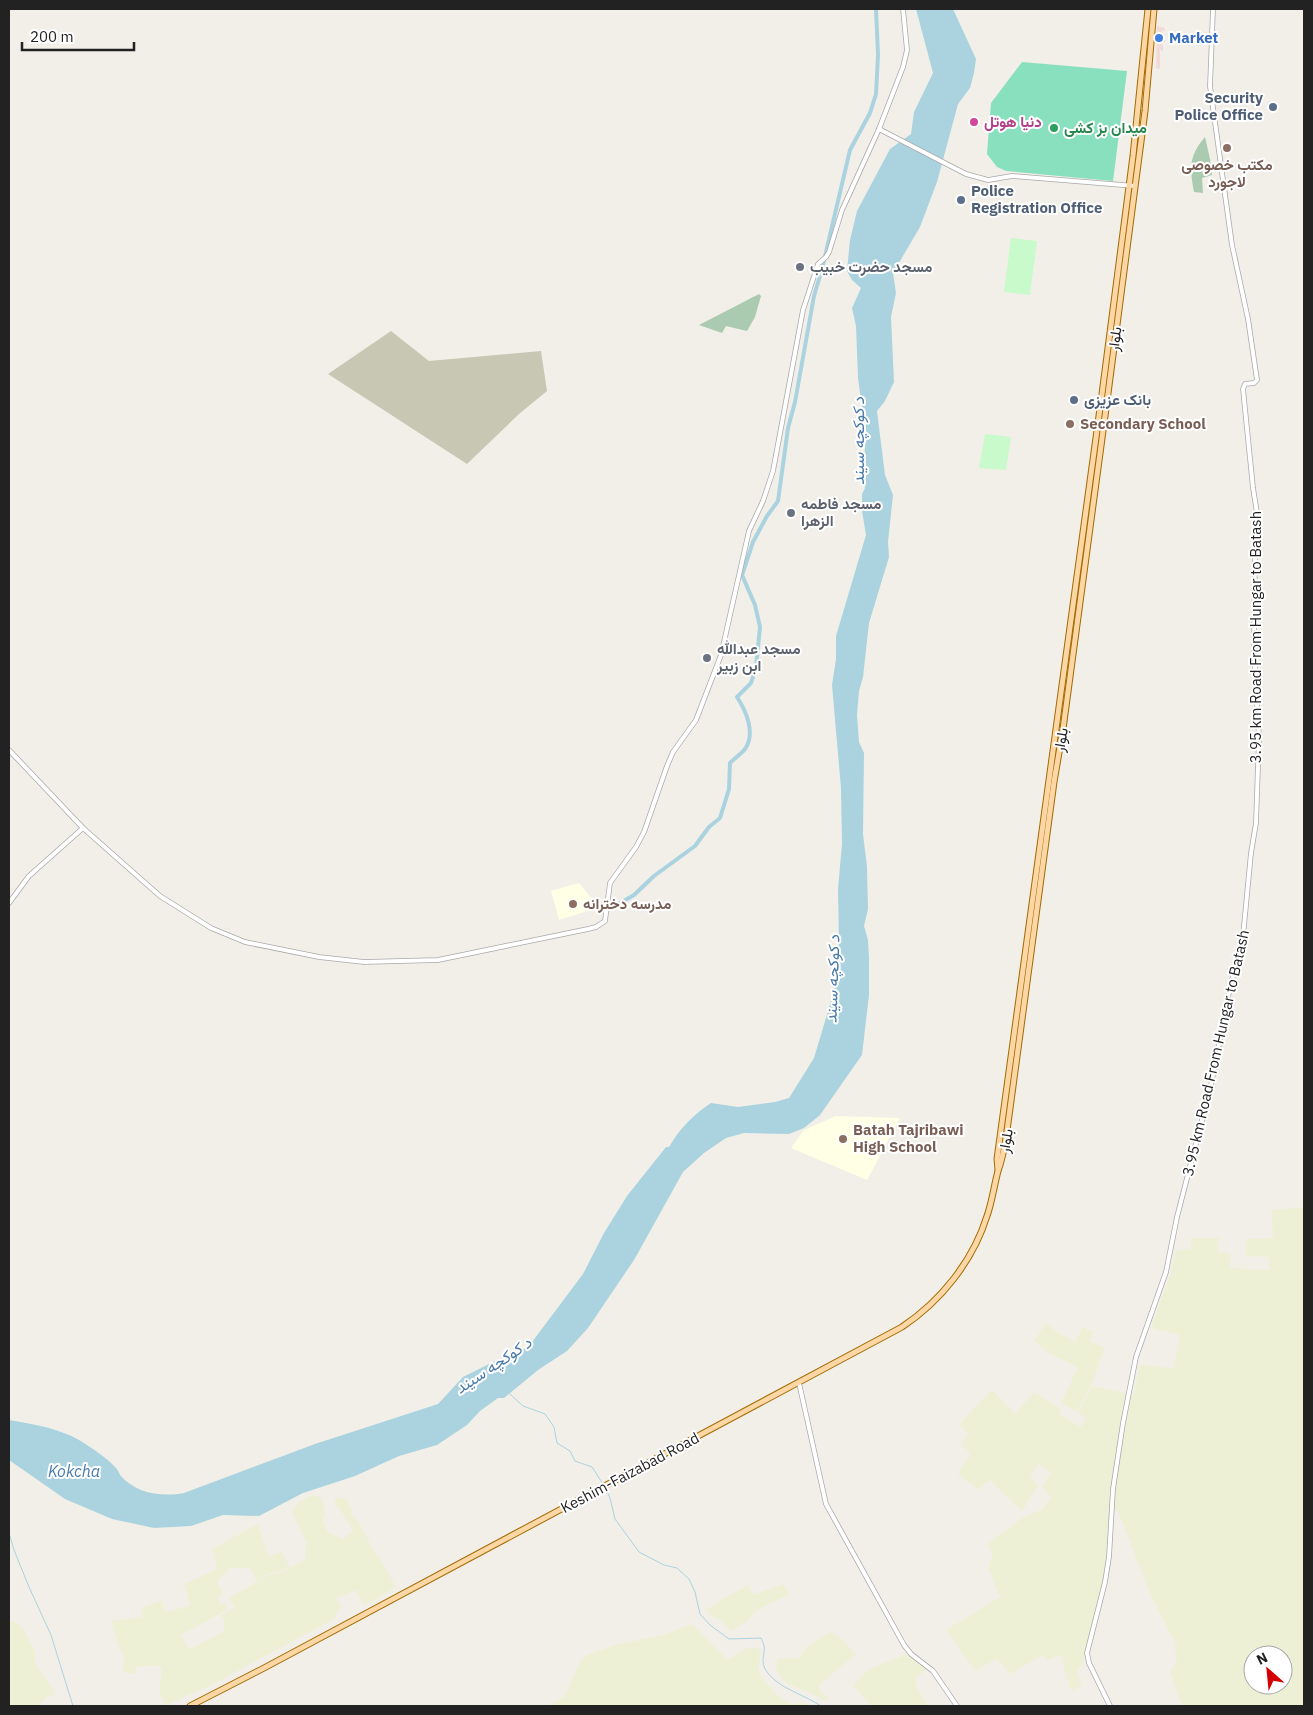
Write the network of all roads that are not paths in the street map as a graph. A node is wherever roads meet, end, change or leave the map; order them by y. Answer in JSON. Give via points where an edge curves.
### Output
{"nodes":[{"id":1,"x":902,"y":9,"type":"edge"},
{"id":2,"x":1148,"y":9,"type":"edge"},
{"id":3,"x":1154,"y":9,"type":"edge"},
{"id":4,"x":1212,"y":9,"type":"edge"},
{"id":5,"x":879,"y":129,"type":"junction"},
{"id":6,"x":1128,"y":186,"type":"junction"},
{"id":7,"x":1135,"y":186,"type":"junction"},
{"id":8,"x":1112,"y":341,"type":"junction"},
{"id":9,"x":9,"y":750,"type":"edge"},
{"id":10,"x":83,"y":828,"type":"junction"},
{"id":11,"x":9,"y":903,"type":"edge"},
{"id":12,"x":998,"y":1171,"type":"joint"},
{"id":13,"x":799,"y":1383,"type":"junction"},
{"id":14,"x":190,"y":1706,"type":"edge"},
{"id":15,"x":957,"y":1706,"type":"edge"},
{"id":16,"x":1110,"y":1706,"type":"edge"}],
"edges":[{"from":1,"to":5,"type":"street","via":[[907,50]]},
{"from":2,"to":6,"type":"main road","name":"بلوار"},
{"from":3,"to":7,"type":"main road","name":"بلوار"},
{"from":4,"to":16,"type":"street","name":"3.95 km Road From Hungar to Batash","via":[[1210,86],[1232,245],[1257,380],[1245,384],[1243,389],[1258,519],[1254,647],[1259,737],[1256,823],[1244,936],[1211,1085],[1166,1272],[1136,1357],[1122,1423],[1113,1489],[1109,1557],[1087,1652]]},
{"from":5,"to":6,"type":"street","via":[[948,166],[988,180],[1012,176]]},
{"from":5,"to":10,"type":"street","via":[[842,210],[829,252],[815,272],[804,310],[773,471],[748,536],[721,655],[696,720],[673,752],[644,832],[610,883],[604,921],[596,927],[438,960],[364,962],[319,957],[245,942],[211,928],[160,896]]},
{"from":6,"to":7,"type":"street"},
{"from":6,"to":8,"type":"main road","name":"بلوار"},
{"from":7,"to":8,"type":"main road","name":"بلوار"},
{"from":8,"to":12,"type":"main road","name":"بلوار","via":[[1086,562],[1052,782],[1002,1162]]},
{"from":9,"to":10,"type":"street"},
{"from":10,"to":11,"type":"street","via":[[29,876]]},
{"from":12,"to":13,"type":"main road","name":"Keshim-Faizabad Road","via":[[987,1217],[976,1243],[938,1299],[902,1327]]},
{"from":13,"to":14,"type":"main road","name":"Keshim-Faizabad Road"},
{"from":13,"to":15,"type":"street","via":[[826,1504],[904,1645],[933,1671]]}]}
